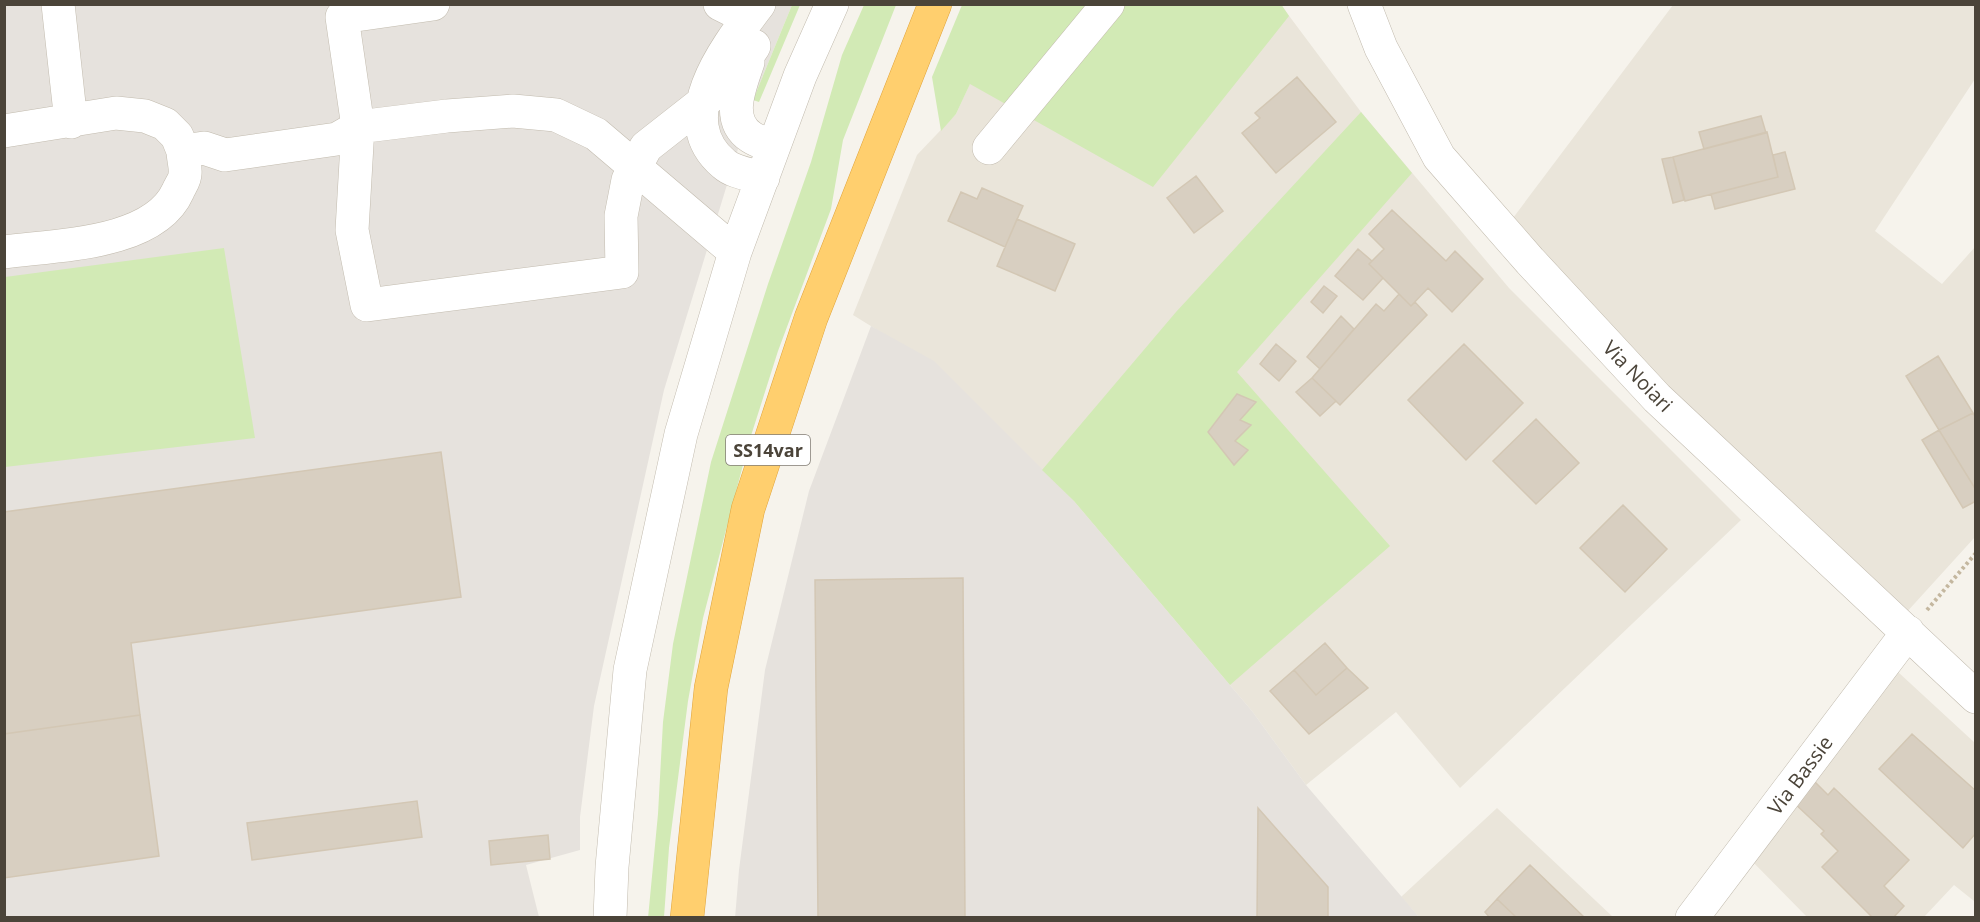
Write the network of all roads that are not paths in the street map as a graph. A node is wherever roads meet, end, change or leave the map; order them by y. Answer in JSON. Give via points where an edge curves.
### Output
{"nodes":[{"id":1,"x":58,"y":4,"type":"edge"},
{"id":2,"x":433,"y":4,"type":"edge"},
{"id":3,"x":832,"y":4,"type":"edge"},
{"id":4,"x":935,"y":4,"type":"edge"},
{"id":5,"x":1108,"y":4,"type":"edge"},
{"id":6,"x":1364,"y":4,"type":"edge"},
{"id":7,"x":750,"y":16,"type":"edge"},
{"id":8,"x":703,"y":103,"type":"junction"},
{"id":9,"x":71,"y":122,"type":"junction"},
{"id":10,"x":358,"y":127,"type":"junction"},
{"id":11,"x":4,"y":131,"type":"edge"},
{"id":12,"x":773,"y":147,"type":"junction"},
{"id":13,"x":989,"y":148,"type":"dead end"},
{"id":14,"x":193,"y":150,"type":"junction"},
{"id":15,"x":634,"y":167,"type":"junction"},
{"id":16,"x":763,"y":178,"type":"junction"},
{"id":17,"x":4,"y":252,"type":"edge"},
{"id":18,"x":735,"y":252,"type":"junction"},
{"id":19,"x":1908,"y":632,"type":"junction"},
{"id":20,"x":1976,"y":697,"type":"edge"},
{"id":21,"x":610,"y":918,"type":"edge"},
{"id":22,"x":687,"y":918,"type":"edge"},
{"id":23,"x":1692,"y":918,"type":"edge"}],
"edges":[{"from":1,"to":9,"type":"street"},
{"from":2,"to":10,"type":"street","via":[[342,17]]},
{"from":3,"to":12,"type":"street"},
{"from":4,"to":22,"type":"highway","number":"SS14var","via":[[811,318],[748,509],[711,688]]},
{"from":5,"to":13,"type":"street"},
{"from":6,"to":19,"type":"street","name":"Via Noiari","via":[[1381,48],[1446,166],[1657,398]]},
{"from":7,"to":8,"type":"street","via":[[713,70]]},
{"from":7,"to":12,"type":"street","via":[[736,118],[751,138]]},
{"from":8,"to":15,"type":"street","via":[[646,147]]},
{"from":8,"to":16,"type":"street","via":[[701,127],[709,147],[724,165]]},
{"from":9,"to":11,"type":"street"},
{"from":9,"to":14,"type":"street","via":[[116,113],[145,116],[165,124]]},
{"from":10,"to":14,"type":"street","via":[[334,120],[223,134]]},
{"from":10,"to":15,"type":"street","via":[[513,111],[556,115],[596,134]]},
{"from":10,"to":15,"type":"street","via":[[352,230],[367,305],[622,272],[621,216]]},
{"from":12,"to":16,"type":"street"},
{"from":14,"to":17,"type":"street","via":[[176,195],[164,212],[145,226],[90,241]]},
{"from":15,"to":18,"type":"street"},
{"from":16,"to":18,"type":"street"},
{"from":18,"to":21,"type":"street","via":[[681,434],[630,670]]},
{"from":19,"to":20,"type":"street","name":"Via Noiari"},
{"from":19,"to":23,"type":"street","name":"Via Bassie"}]}
